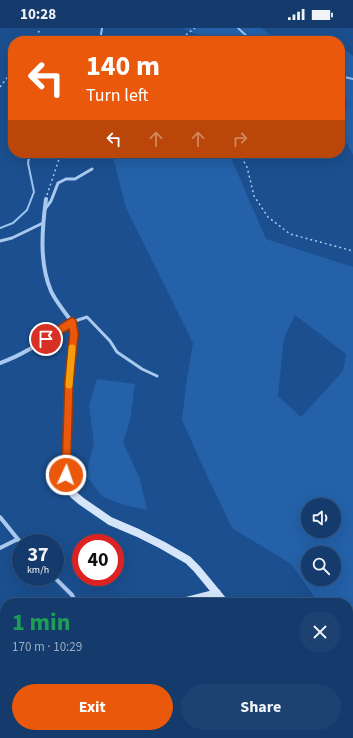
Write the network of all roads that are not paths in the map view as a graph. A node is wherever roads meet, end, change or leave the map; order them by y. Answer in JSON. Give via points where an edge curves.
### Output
{"nodes":[{"id":1,"x":92,"y":169,"type":"dead end"},
{"id":2,"x":46,"y":199,"type":"road end"},
{"id":3,"x":44,"y":210,"type":"junction"},
{"id":4,"x":43,"y":223,"type":"junction"},
{"id":5,"x":0,"y":241,"type":"edge"},
{"id":6,"x":72,"y":322,"type":"junction"},
{"id":7,"x":0,"y":363,"type":"edge"},
{"id":8,"x":157,"y":376,"type":"dead end"},
{"id":9,"x":0,"y":517,"type":"edge"},
{"id":10,"x":14,"y":534,"type":"edge"},
{"id":11,"x":12,"y":542,"type":"edge"},
{"id":12,"x":0,"y":548,"type":"edge"},
{"id":13,"x":63,"y":586,"type":"edge"},
{"id":14,"x":217,"y":593,"type":"junction"},
{"id":15,"x":74,"y":598,"type":"edge"},
{"id":16,"x":198,"y":598,"type":"edge"},
{"id":17,"x":221,"y":598,"type":"edge"}],
"edges":[{"from":1,"to":3,"type":"lane","via":[[75,179],[66,179],[58,183],[51,201]]},
{"from":2,"to":3,"type":"street"},
{"from":3,"to":4,"type":"street"},
{"from":4,"to":5,"type":"lane"},
{"from":4,"to":6,"type":"street","via":[[45,272],[51,292]]},
{"from":6,"to":7,"type":"street","via":[[33,348]]},
{"from":6,"to":8,"type":"lane","via":[[87,317],[117,352],[142,370]]},
{"from":6,"to":14,"type":"street","via":[[74,334],[69,381],[66,475],[68,486],[81,501],[110,521],[162,544],[188,560]]},
{"from":9,"to":10,"type":"street"},
{"from":11,"to":12,"type":"street"},
{"from":13,"to":15,"type":"street"},
{"from":14,"to":16,"type":"street"},
{"from":14,"to":17,"type":"street"}]}
